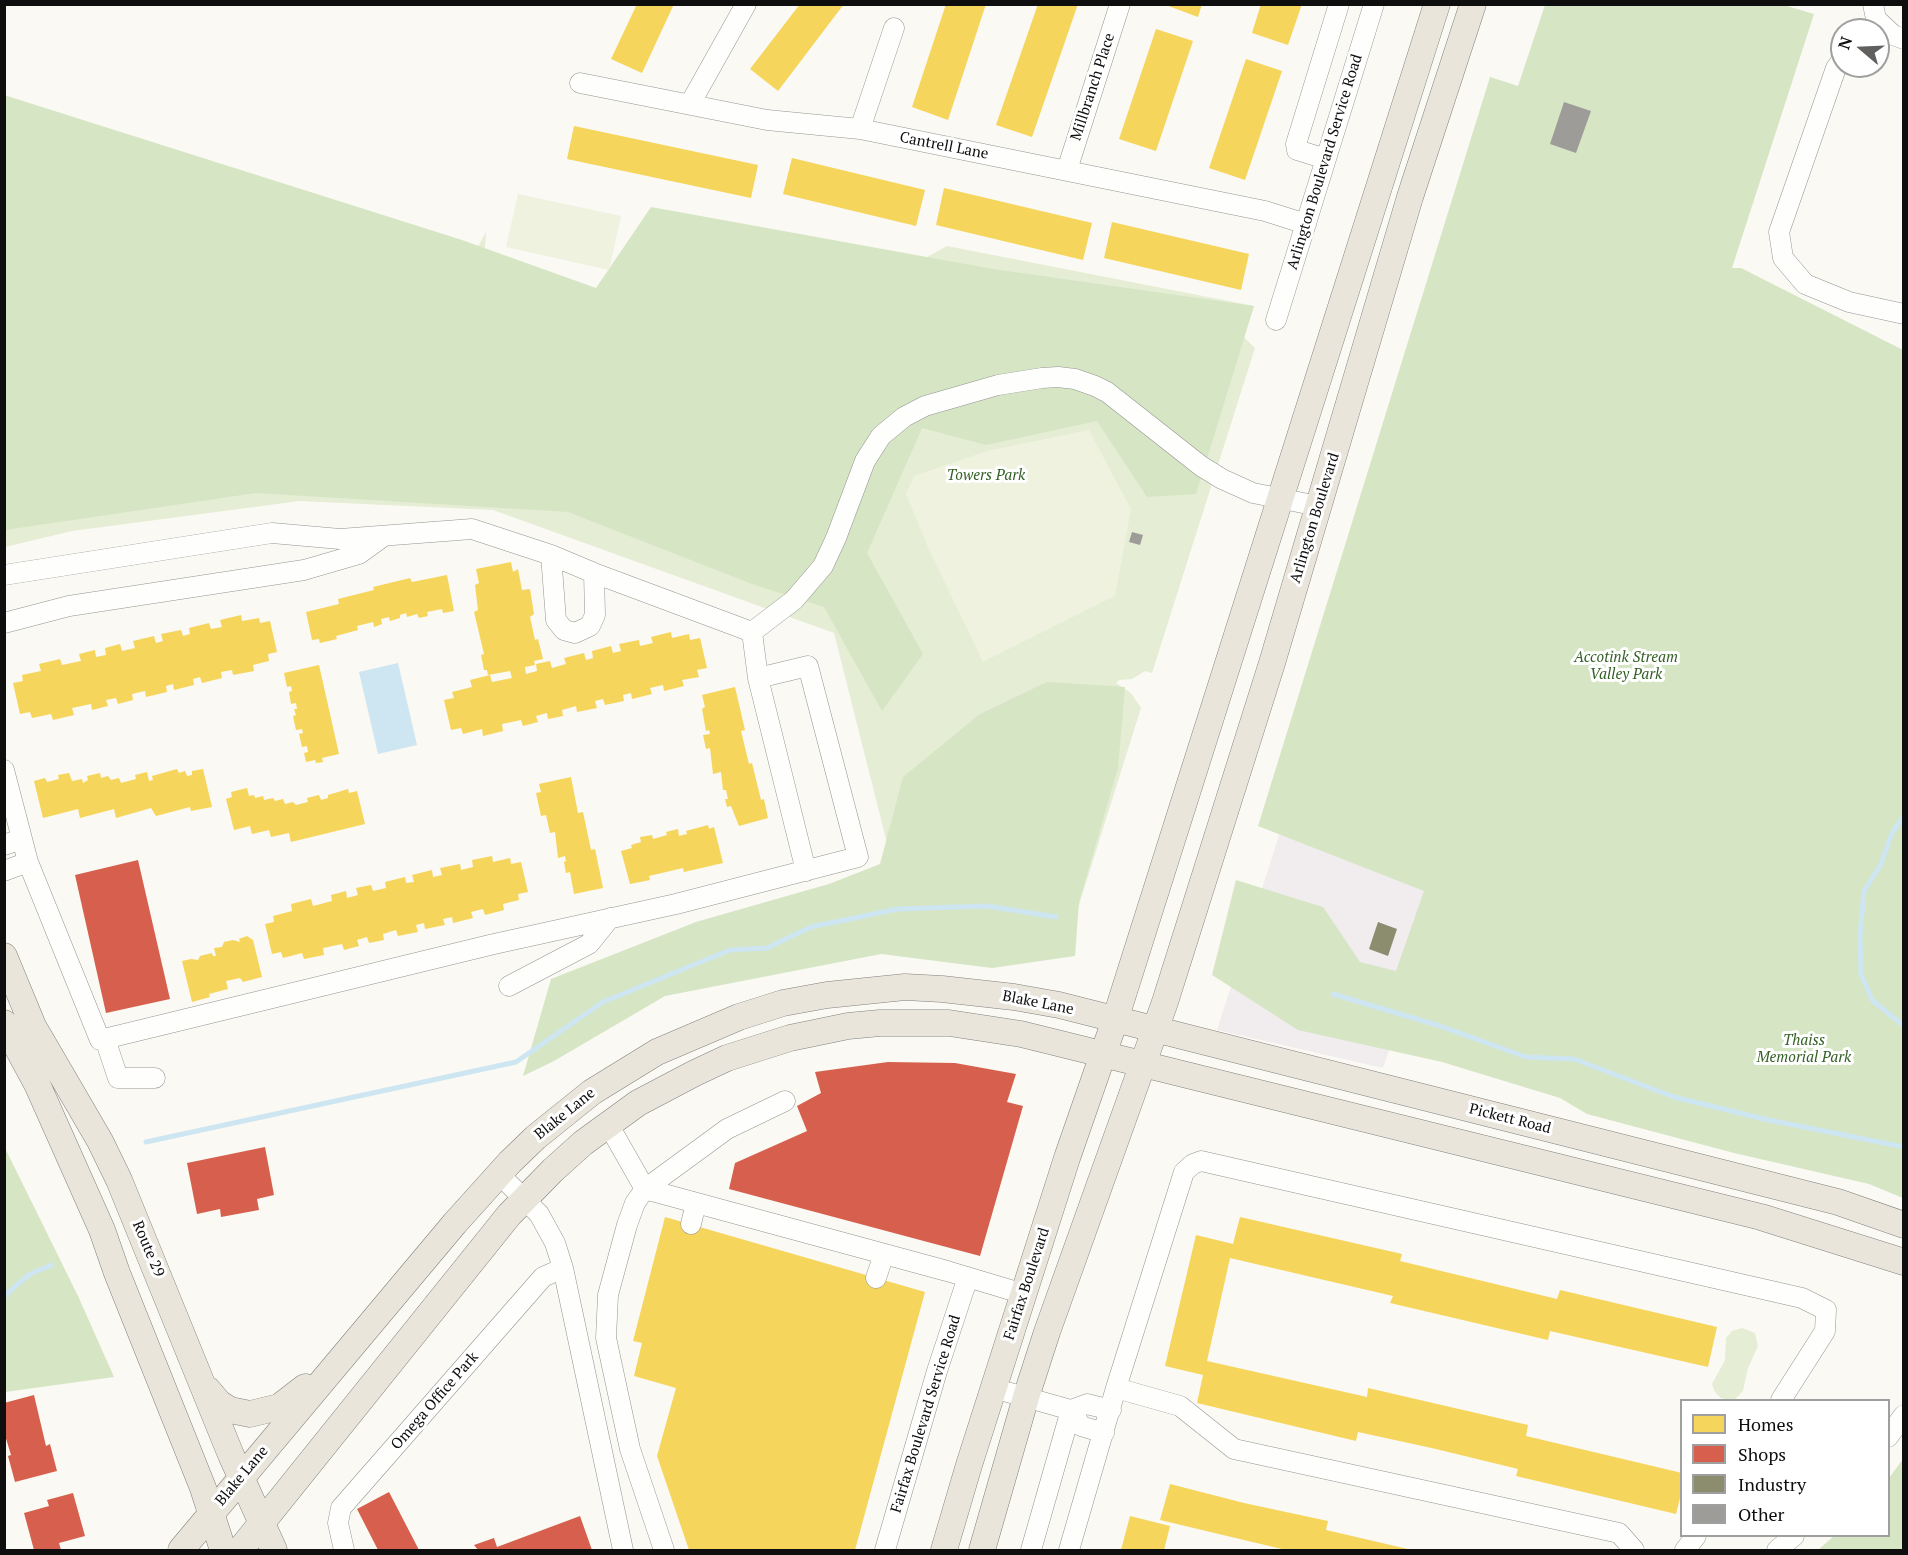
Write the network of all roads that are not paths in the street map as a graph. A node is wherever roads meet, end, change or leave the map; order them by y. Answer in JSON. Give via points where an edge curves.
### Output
{"nodes":[{"id":1,"x":746,"y":4,"type":"edge"},
{"id":2,"x":1120,"y":4,"type":"edge"},
{"id":3,"x":1339,"y":4,"type":"edge"},
{"id":4,"x":1374,"y":4,"type":"edge"},
{"id":5,"x":1437,"y":4,"type":"edge"},
{"id":6,"x":1473,"y":4,"type":"edge"},
{"id":7,"x":894,"y":28,"type":"dead end"},
{"id":8,"x":1890,"y":33,"type":"edge"},
{"id":9,"x":1904,"y":39,"type":"edge"},
{"id":10,"x":1833,"y":78,"type":"edge"},
{"id":11,"x":580,"y":83,"type":"dead end"},
{"id":12,"x":690,"y":104,"type":"junction"},
{"id":13,"x":860,"y":129,"type":"junction"},
{"id":14,"x":1326,"y":159,"type":"junction"},
{"id":15,"x":1067,"y":170,"type":"junction"},
{"id":16,"x":1306,"y":224,"type":"junction"},
{"id":17,"x":1904,"y":314,"type":"edge"},
{"id":18,"x":1276,"y":320,"type":"dead end"},
{"id":19,"x":1279,"y":498,"type":"junction"},
{"id":20,"x":1318,"y":506,"type":"junction"},
{"id":21,"x":384,"y":536,"type":"junction"},
{"id":22,"x":551,"y":555,"type":"junction"},
{"id":23,"x":594,"y":573,"type":"junction"},
{"id":24,"x":4,"y":575,"type":"edge"},
{"id":25,"x":4,"y":623,"type":"edge"},
{"id":26,"x":752,"y":632,"type":"junction"},
{"id":27,"x":758,"y":678,"type":"junction"},
{"id":28,"x":4,"y":770,"type":"edge"},
{"id":29,"x":13,"y":842,"type":"edge"},
{"id":30,"x":28,"y":862,"type":"junction"},
{"id":31,"x":806,"y":871,"type":"junction"},
{"id":32,"x":4,"y":872,"type":"edge"},
{"id":33,"x":610,"y":918,"type":"junction"},
{"id":34,"x":4,"y":956,"type":"edge"},
{"id":35,"x":508,"y":986,"type":"dead end"},
{"id":36,"x":1114,"y":1020,"type":"junction"},
{"id":37,"x":4,"y":1023,"type":"edge"},
{"id":38,"x":1156,"y":1031,"type":"junction"},
{"id":39,"x":105,"y":1039,"type":"junction"},
{"id":40,"x":1104,"y":1053,"type":"junction"},
{"id":41,"x":1144,"y":1063,"type":"junction"},
{"id":42,"x":155,"y":1078,"type":"dead end"},
{"id":43,"x":785,"y":1101,"type":"dead end"},
{"id":44,"x":608,"y":1124,"type":"junction"},
{"id":45,"x":499,"y":1174,"type":"junction"},
{"id":46,"x":645,"y":1190,"type":"junction"},
{"id":47,"x":524,"y":1200,"type":"junction"},
{"id":48,"x":696,"y":1203,"type":"junction"},
{"id":49,"x":691,"y":1224,"type":"dead end"},
{"id":50,"x":1904,"y":1225,"type":"edge"},
{"id":51,"x":884,"y":1254,"type":"junction"},
{"id":52,"x":1904,"y":1262,"type":"edge"},
{"id":53,"x":563,"y":1268,"type":"junction"},
{"id":54,"x":968,"y":1277,"type":"junction"},
{"id":55,"x":876,"y":1278,"type":"dead end"},
{"id":56,"x":1024,"y":1294,"type":"junction"},
{"id":57,"x":379,"y":1316,"type":"junction"},
{"id":58,"x":204,"y":1384,"type":"junction"},
{"id":59,"x":993,"y":1388,"type":"junction"},
{"id":60,"x":1116,"y":1388,"type":"junction"},
{"id":61,"x":1026,"y":1397,"type":"junction"},
{"id":62,"x":1782,"y":1399,"type":"edge"},
{"id":63,"x":1071,"y":1410,"type":"junction"},
{"id":64,"x":1111,"y":1410,"type":"junction"},
{"id":65,"x":1904,"y":1415,"type":"edge"},
{"id":66,"x":1104,"y":1432,"type":"junction"},
{"id":67,"x":1890,"y":1434,"type":"edge"},
{"id":68,"x":241,"y":1476,"type":"junction"},
{"id":69,"x":211,"y":1513,"type":"junction"},
{"id":70,"x":262,"y":1523,"type":"junction"},
{"id":71,"x":1695,"y":1537,"type":"edge"},
{"id":72,"x":1793,"y":1537,"type":"edge"},
{"id":73,"x":181,"y":1551,"type":"edge"},
{"id":74,"x":223,"y":1551,"type":"edge"},
{"id":75,"x":240,"y":1551,"type":"edge"},
{"id":76,"x":274,"y":1551,"type":"edge"},
{"id":77,"x":344,"y":1551,"type":"edge"},
{"id":78,"x":623,"y":1551,"type":"edge"},
{"id":79,"x":664,"y":1551,"type":"edge"},
{"id":80,"x":885,"y":1551,"type":"edge"},
{"id":81,"x":944,"y":1551,"type":"edge"},
{"id":82,"x":982,"y":1551,"type":"edge"},
{"id":83,"x":1031,"y":1551,"type":"edge"},
{"id":84,"x":1069,"y":1551,"type":"edge"},
{"id":85,"x":1634,"y":1551,"type":"edge"},
{"id":86,"x":1685,"y":1551,"type":"edge"},
{"id":87,"x":1777,"y":1551,"type":"edge"}],
"edges":[{"from":1,"to":12,"type":"street"},
{"from":2,"to":15,"type":"street","name":"Millbranch Place"},
{"from":3,"to":14,"type":"street","via":[[1296,144],[1297,150]]},
{"from":4,"to":14,"type":"street","name":"Arlington Boulevard Service Road"},
{"from":5,"to":19,"type":"main road"},
{"from":6,"to":20,"type":"main road","name":"Arlington Boulevard","via":[[1410,197]]},
{"from":7,"to":13,"type":"street"},
{"from":8,"to":9,"type":"street"},
{"from":10,"to":17,"type":"street","via":[[1779,232],[1783,258],[1804,284],[1850,302]]},
{"from":11,"to":12,"type":"street","name":"Cantrell Lane"},
{"from":12,"to":13,"type":"street","name":"Cantrell Lane","via":[[784,123]]},
{"from":13,"to":15,"type":"street","name":"Cantrell Lane"},
{"from":14,"to":16,"type":"street","name":"Arlington Boulevard Service Road"},
{"from":15,"to":16,"type":"street","name":"Cantrell Lane","via":[[1266,211]]},
{"from":16,"to":18,"type":"street","name":"Arlington Boulevard Service Road"},
{"from":19,"to":20,"type":"street"},
{"from":19,"to":26,"type":"street","via":[[1253,493],[1222,479],[1095,386],[1058,377],[998,385],[925,406],[881,436],[865,461],[823,566],[794,600]]},
{"from":19,"to":36,"type":"main road"},
{"from":20,"to":38,"type":"main road","name":"Arlington Boulevard"},
{"from":21,"to":22,"type":"street","via":[[472,529]]},
{"from":21,"to":24,"type":"street","via":[[340,539],[272,533]]},
{"from":21,"to":25,"type":"street","via":[[359,554],[304,570],[69,606]]},
{"from":22,"to":23,"type":"street"},
{"from":22,"to":23,"type":"street","via":[[556,620],[564,630],[575,633],[590,626],[595,615]]},
{"from":23,"to":26,"type":"street"},
{"from":26,"to":27,"type":"street"},
{"from":27,"to":31,"type":"street"},
{"from":27,"to":31,"type":"street","via":[[808,666],[858,858]]},
{"from":28,"to":29,"type":"street"},
{"from":29,"to":30,"type":"street"},
{"from":30,"to":32,"type":"street"},
{"from":30,"to":39,"type":"street","via":[[100,1040]]},
{"from":31,"to":33,"type":"street"},
{"from":33,"to":35,"type":"street","via":[[589,944]]},
{"from":33,"to":39,"type":"street"},
{"from":34,"to":58,"type":"main road","name":"Route 29","via":[[33,1026],[119,1180]]},
{"from":36,"to":38,"type":"main road","name":"Pickett Road"},
{"from":36,"to":40,"type":"main road","name":"Fairfax Boulevard"},
{"from":36,"to":45,"type":"main road","name":"Blake Lane","via":[[1014,997],[905,987],[783,1004],[696,1034],[626,1069],[560,1116]]},
{"from":37,"to":69,"type":"main road","via":[[37,1084],[102,1230]]},
{"from":38,"to":41,"type":"main road"},
{"from":38,"to":50,"type":"main road","name":"Pickett Road","via":[[1838,1202]]},
{"from":39,"to":42,"type":"street","via":[[118,1078]]},
{"from":40,"to":41,"type":"main road"},
{"from":40,"to":44,"type":"main road","via":[[949,1023],[848,1026],[790,1038],[727,1058],[638,1103]]},
{"from":40,"to":56,"type":"main road","name":"Fairfax Boulevard"},
{"from":41,"to":52,"type":"main road","via":[[1761,1217]]},
{"from":41,"to":61,"type":"main road"},
{"from":43,"to":46,"type":"street","via":[[727,1129]]},
{"from":44,"to":46,"type":"street"},
{"from":44,"to":47,"type":"main road"},
{"from":45,"to":47,"type":"street"},
{"from":45,"to":57,"type":"main road","name":"Blake Lane"},
{"from":46,"to":48,"type":"street"},
{"from":46,"to":79,"type":"street","via":[[635,1203],[608,1295],[606,1338],[630,1449]]},
{"from":47,"to":53,"type":"street","via":[[547,1227]]},
{"from":47,"to":70,"type":"main road"},
{"from":48,"to":49,"type":"street"},
{"from":48,"to":51,"type":"street"},
{"from":51,"to":54,"type":"street"},
{"from":51,"to":55,"type":"street"},
{"from":53,"to":77,"type":"street","name":"Omega Office Park","via":[[543,1277],[341,1508],[338,1523]]},
{"from":53,"to":78,"type":"street"},
{"from":54,"to":56,"type":"street"},
{"from":54,"to":80,"type":"street","name":"Fairfax Boulevard Service Road"},
{"from":56,"to":59,"type":"main road","name":"Fairfax Boulevard"},
{"from":57,"to":58,"type":"main road","via":[[279,1407],[250,1414],[230,1410]]},
{"from":57,"to":68,"type":"main road","name":"Blake Lane"},
{"from":58,"to":68,"type":"main road","name":"Route 29"},
{"from":59,"to":61,"type":"street"},
{"from":59,"to":81,"type":"main road","name":"Fairfax Boulevard"},
{"from":60,"to":62,"type":"street","via":[[1184,1172],[1201,1161],[1802,1299],[1826,1310],[1824,1331]]},
{"from":60,"to":64,"type":"street"},
{"from":60,"to":85,"type":"street","via":[[1180,1406],[1234,1449],[1619,1533]]},
{"from":61,"to":63,"type":"street"},
{"from":61,"to":82,"type":"main road"},
{"from":63,"to":64,"type":"street","via":[[1087,1404]]},
{"from":63,"to":66,"type":"street","via":[[1081,1426]]},
{"from":63,"to":83,"type":"street"},
{"from":64,"to":66,"type":"street"},
{"from":65,"to":67,"type":"street"},
{"from":66,"to":84,"type":"street"},
{"from":68,"to":69,"type":"main road","name":"Blake Lane"},
{"from":68,"to":70,"type":"main road","name":"Route 29"},
{"from":69,"to":73,"type":"main road","name":"Blake Lane"},
{"from":69,"to":74,"type":"main road"},
{"from":70,"to":75,"type":"main road"},
{"from":70,"to":76,"type":"main road","name":"Route 29"},
{"from":71,"to":86,"type":"street"},
{"from":72,"to":87,"type":"street"}]}
